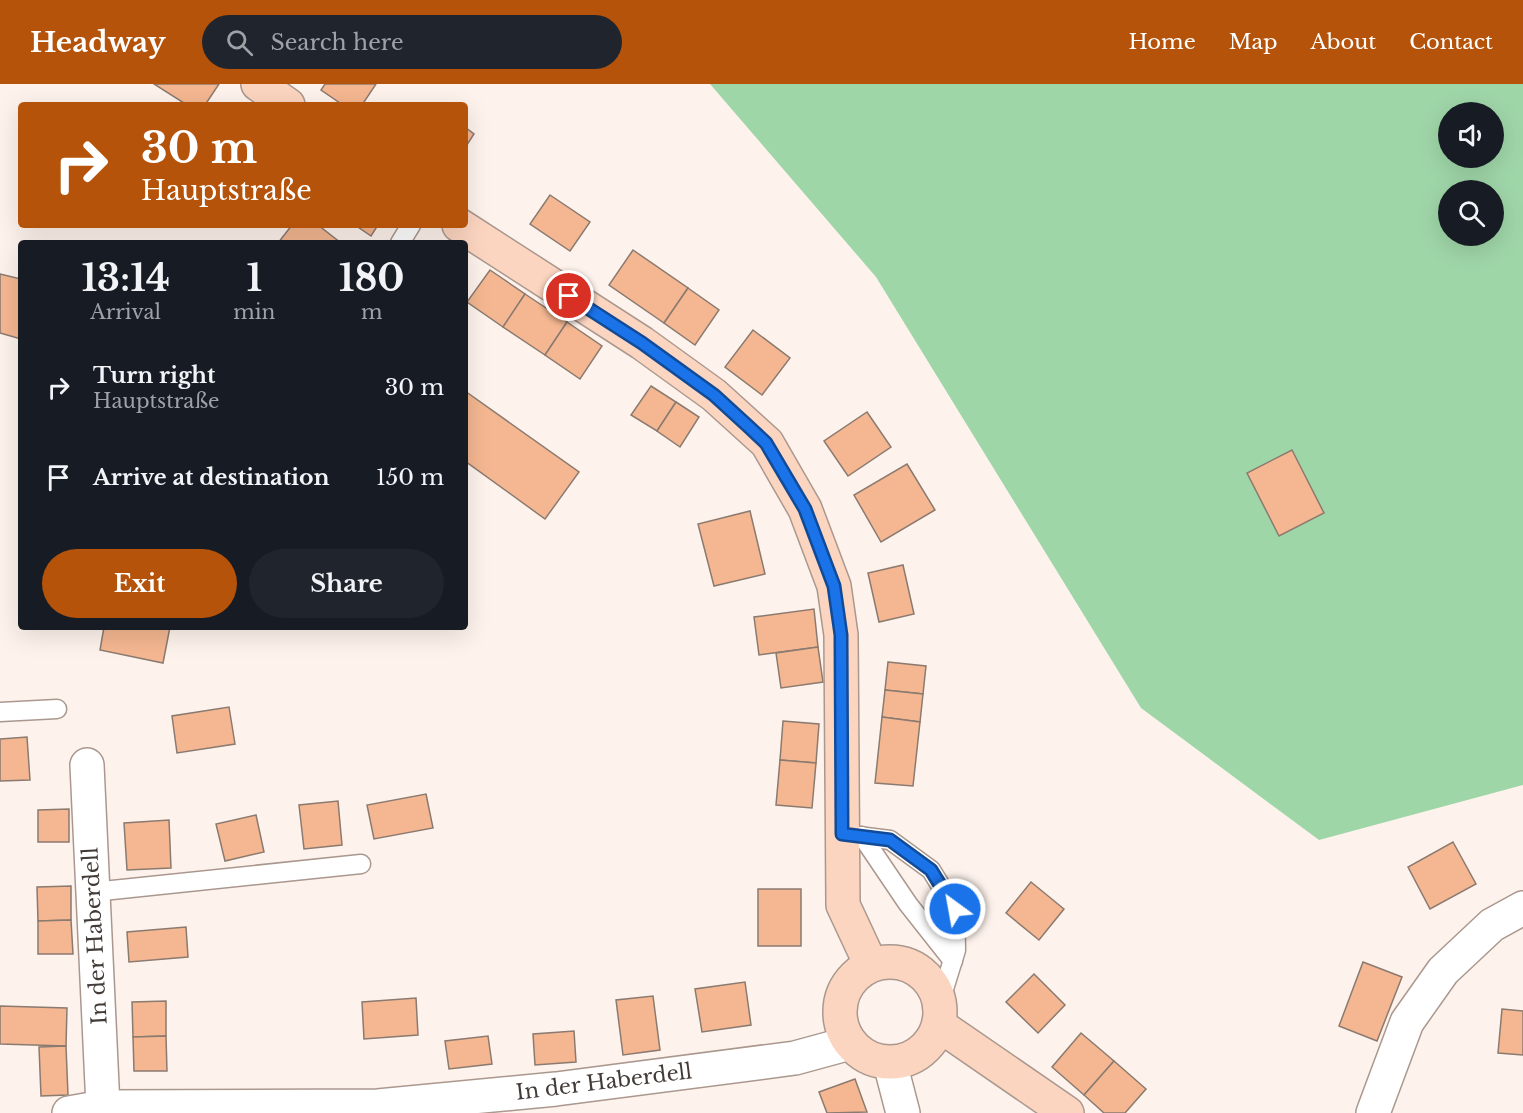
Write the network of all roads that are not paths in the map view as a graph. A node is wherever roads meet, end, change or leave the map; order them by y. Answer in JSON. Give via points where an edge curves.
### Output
{"nodes":[{"id":1,"x":258,"y":84,"type":"edge"},
{"id":2,"x":284,"y":102,"type":"edge"},
{"id":3,"x":464,"y":228,"type":"edge"},
{"id":4,"x":57,"y":710,"type":"dead end"},
{"id":5,"x":0,"y":712,"type":"edge"},
{"id":6,"x":87,"y":765,"type":"dead end"},
{"id":7,"x":852,"y":835,"type":"junction"},
{"id":8,"x":361,"y":864,"type":"dead end"},
{"id":9,"x":93,"y":892,"type":"junction"},
{"id":10,"x":1523,"y":908,"type":"edge"},
{"id":11,"x":953,"y":961,"type":"junction"},
{"id":12,"x":871,"y":965,"type":"junction"},
{"id":13,"x":939,"y":1014,"type":"junction"},
{"id":14,"x":850,"y":1043,"type":"junction"},
{"id":15,"x":890,"y":1063,"type":"junction"},
{"id":16,"x":103,"y":1107,"type":"junction"},
{"id":17,"x":69,"y":1113,"type":"edge"},
{"id":18,"x":903,"y":1113,"type":"edge"},
{"id":19,"x":1067,"y":1113,"type":"edge"},
{"id":20,"x":1373,"y":1113,"type":"edge"}],
"edges":[{"from":1,"to":2,"type":"street"},
{"from":3,"to":7,"type":"street","via":[[642,343],[714,395],[766,443],[805,509],[834,586],[841,635]]},
{"from":4,"to":5,"type":"lane"},
{"from":6,"to":9,"type":"street","name":"In der Haberdell"},
{"from":7,"to":11,"type":"lane"},
{"from":7,"to":11,"type":"lane","via":[[890,840],[931,870],[955,909]]},
{"from":7,"to":12,"type":"street","via":[[843,905]]},
{"from":8,"to":9,"type":"lane"},
{"from":9,"to":16,"type":"street","name":"In der Haberdell"},
{"from":10,"to":20,"type":"street","via":[[1492,925],[1443,971],[1407,1022]]},
{"from":11,"to":13,"type":"lane"},
{"from":12,"to":13,"type":"street","via":[[900,962],[914,967],[935,988]]},
{"from":12,"to":14,"type":"street","via":[[847,984],[841,999],[842,1029]]},
{"from":13,"to":15,"type":"street","via":[[932,1041],[921,1053]]},
{"from":13,"to":19,"type":"street"},
{"from":14,"to":15,"type":"street","via":[[860,1054]]},
{"from":14,"to":16,"type":"street","name":"In der Haberdell","via":[[795,1058],[556,1089],[378,1106]]},
{"from":15,"to":18,"type":"street"},
{"from":16,"to":17,"type":"street","name":"In der Haberdell"}]}
